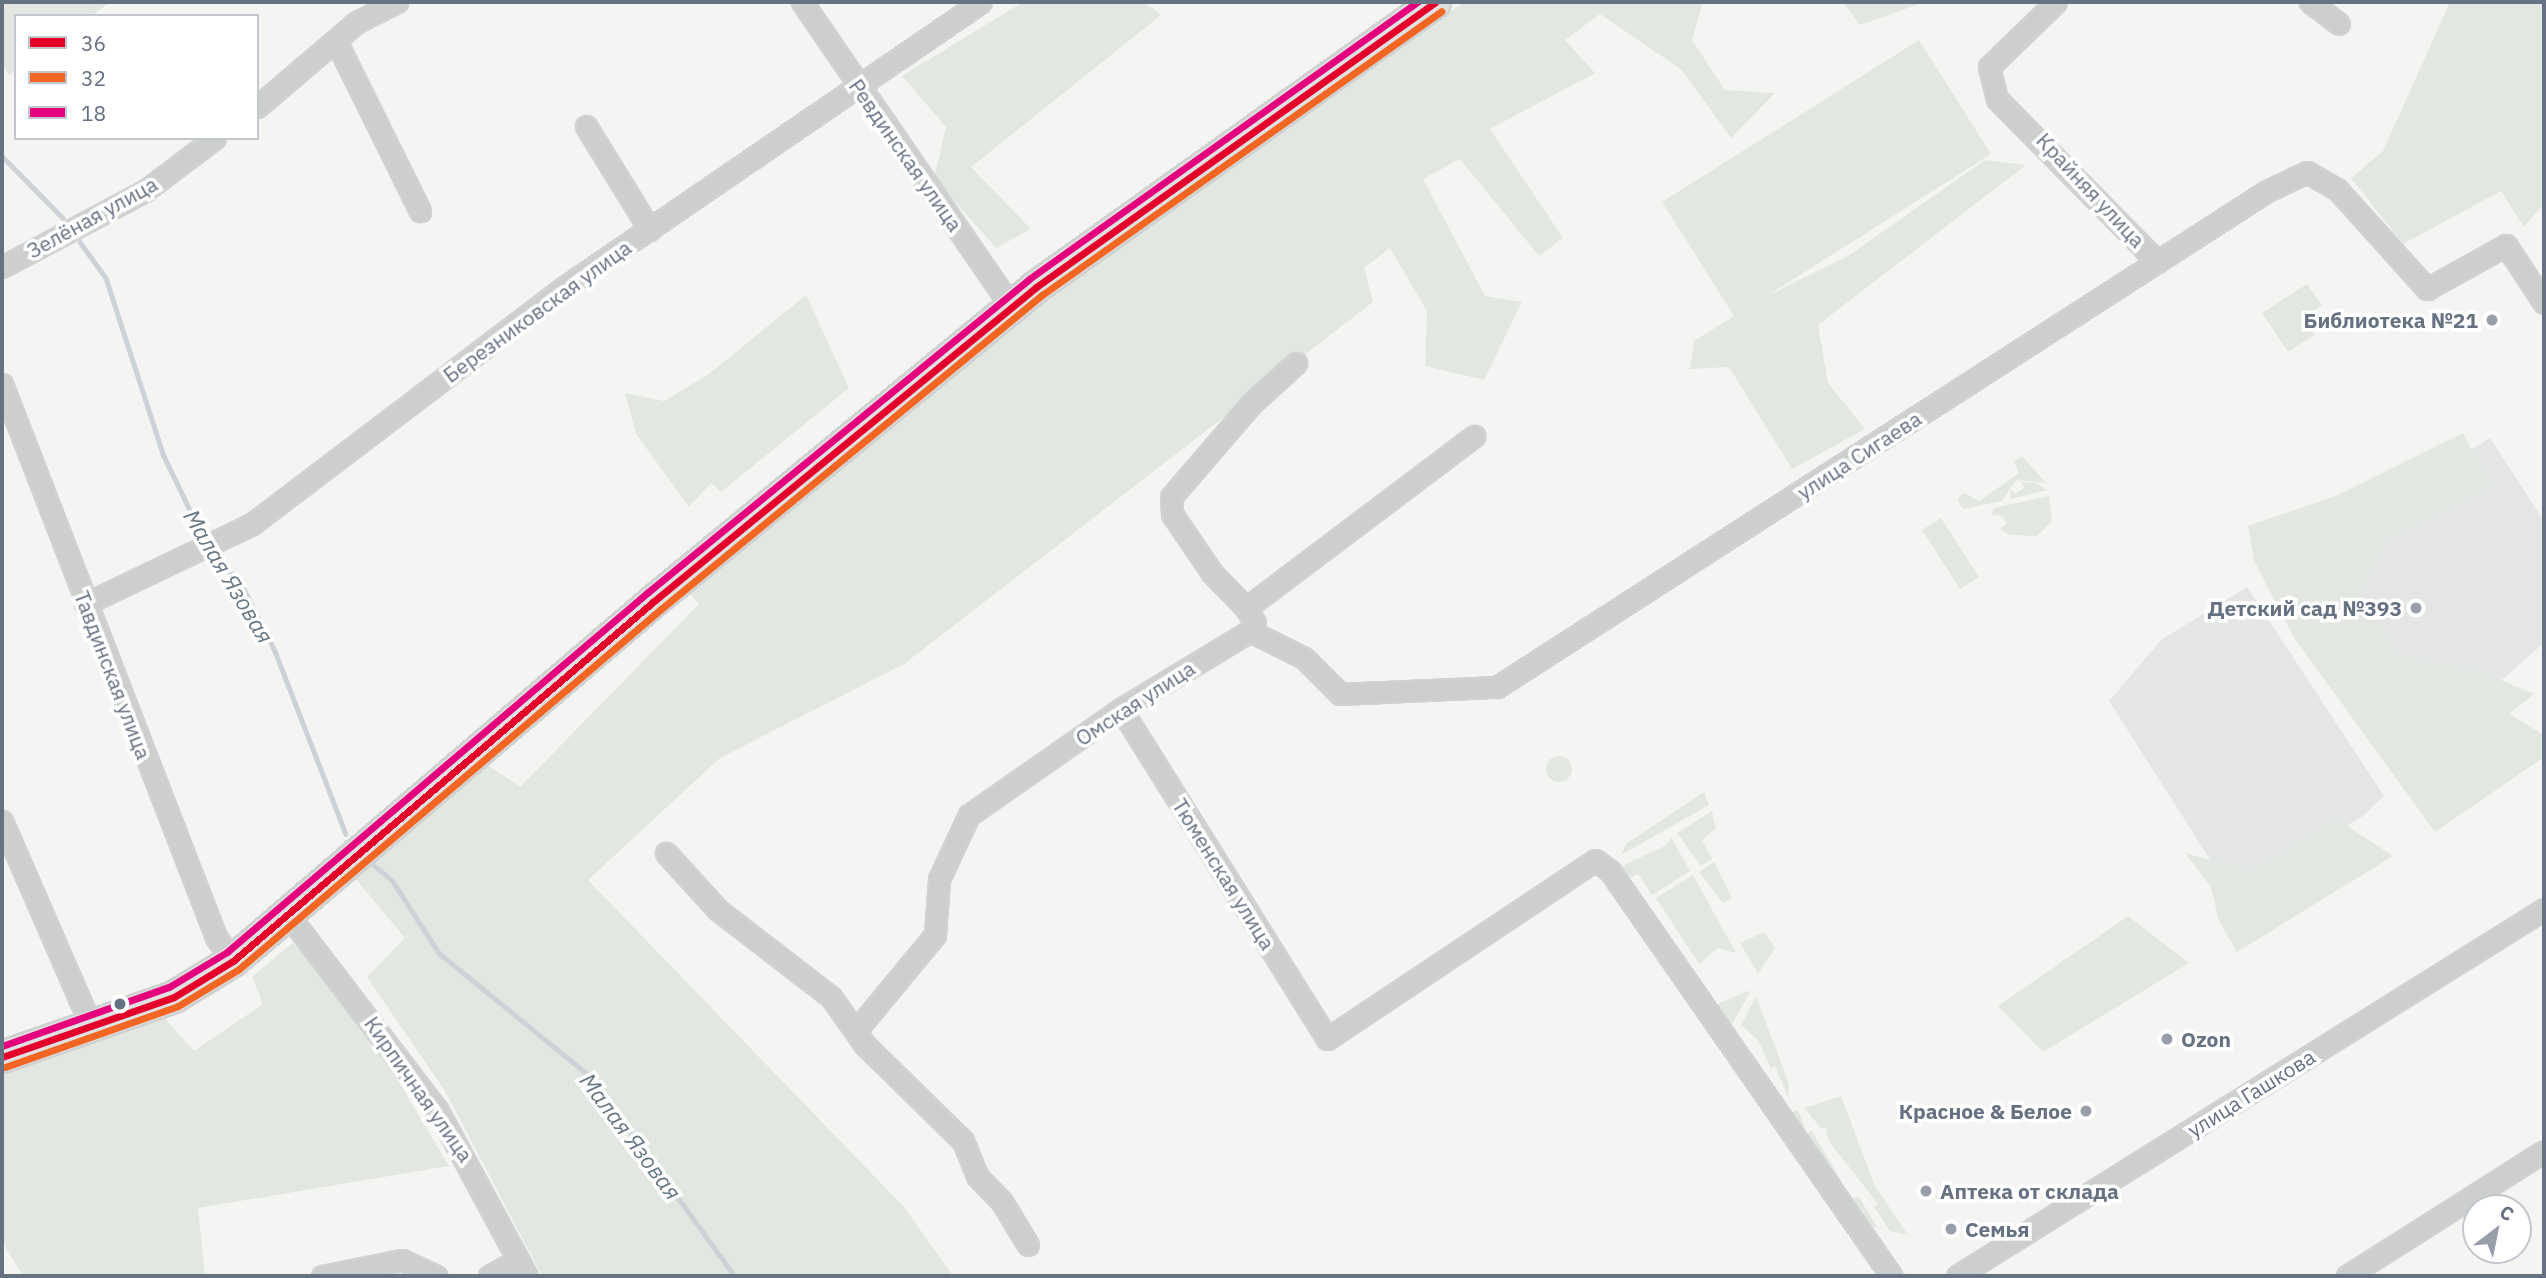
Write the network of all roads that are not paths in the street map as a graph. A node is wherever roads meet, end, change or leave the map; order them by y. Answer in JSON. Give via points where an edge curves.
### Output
{"nodes":[{"id":1,"x":397,"y":2,"type":"edge"},
{"id":2,"x":802,"y":2,"type":"edge"},
{"id":3,"x":981,"y":2,"type":"edge"},
{"id":4,"x":1435,"y":2,"type":"edge"},
{"id":5,"x":2056,"y":2,"type":"edge"},
{"id":6,"x":2310,"y":2,"type":"edge"},
{"id":7,"x":2339,"y":24,"type":"dead end"},
{"id":8,"x":336,"y":41,"type":"junction"},
{"id":9,"x":861,"y":90,"type":"junction"},
{"id":10,"x":259,"y":105,"type":"edge"},
{"id":11,"x":586,"y":126,"type":"dead end"},
{"id":12,"x":212,"y":140,"type":"edge"},
{"id":13,"x":420,"y":211,"type":"dead end"},
{"id":14,"x":650,"y":230,"type":"junction"},
{"id":15,"x":2158,"y":262,"type":"junction"},
{"id":16,"x":2,"y":267,"type":"edge"},
{"id":17,"x":2544,"y":303,"type":"edge"},
{"id":18,"x":1012,"y":307,"type":"junction"},
{"id":19,"x":1296,"y":363,"type":"dead end"},
{"id":20,"x":2,"y":384,"type":"edge"},
{"id":21,"x":1474,"y":436,"type":"dead end"},
{"id":22,"x":85,"y":604,"type":"junction"},
{"id":23,"x":1246,"y":608,"type":"junction"},
{"id":24,"x":1250,"y":631,"type":"junction"},
{"id":25,"x":1121,"y":709,"type":"junction"},
{"id":26,"x":2,"y":821,"type":"edge"},
{"id":27,"x":666,"y":853,"type":"dead end"},
{"id":28,"x":2544,"y":909,"type":"edge"},
{"id":29,"x":289,"y":916,"type":"junction"},
{"id":30,"x":233,"y":961,"type":"junction"},
{"id":31,"x":858,"y":1028,"type":"junction"},
{"id":32,"x":93,"y":1030,"type":"junction"},
{"id":33,"x":2,"y":1056,"type":"edge"},
{"id":34,"x":2544,"y":1151,"type":"edge"},
{"id":35,"x":1028,"y":1245,"type":"dead end"},
{"id":36,"x":523,"y":1268,"type":"edge"},
{"id":37,"x":322,"y":1276,"type":"edge"},
{"id":38,"x":436,"y":1276,"type":"edge"},
{"id":39,"x":489,"y":1276,"type":"edge"},
{"id":40,"x":1892,"y":1276,"type":"edge"},
{"id":41,"x":1957,"y":1276,"type":"edge"},
{"id":42,"x":2347,"y":1276,"type":"edge"}],
"edges":[{"from":1,"to":8,"type":"street"},
{"from":2,"to":9,"type":"street","name":"Ревдинская улица"},
{"from":3,"to":9,"type":"street","name":"Березниковская улица"},
{"from":4,"to":18,"type":"main road"},
{"from":5,"to":15,"type":"street","name":"Крайняя улица","via":[[1989,67],[1997,99],[2024,119]]},
{"from":6,"to":7,"type":"street"},
{"from":8,"to":10,"type":"street"},
{"from":8,"to":13,"type":"street"},
{"from":9,"to":14,"type":"street","name":"Березниковская улица"},
{"from":9,"to":18,"type":"street","name":"Ревдинская улица"},
{"from":11,"to":14,"type":"street"},
{"from":12,"to":16,"type":"street","name":"Зелёная улица","via":[[146,190]]},
{"from":14,"to":22,"type":"street","name":"Березниковская улица","via":[[563,288],[252,524]]},
{"from":15,"to":17,"type":"street","name":"улица Сигаева","via":[[2306,172],[2337,189],[2427,289],[2505,245]]},
{"from":15,"to":24,"type":"street","name":"улица Сигаева","via":[[1497,687],[1340,694],[1304,658]]},
{"from":18,"to":29,"type":"main road","via":[[654,601]]},
{"from":19,"to":23,"type":"street","via":[[1251,404],[1171,497],[1172,514],[1212,573]]},
{"from":20,"to":22,"type":"street","name":"Тавдинская улица"},
{"from":21,"to":23,"type":"street"},
{"from":22,"to":30,"type":"street","name":"Тавдинская улица","via":[[216,937]]},
{"from":23,"to":24,"type":"street","via":[[1255,623]]},
{"from":24,"to":25,"type":"street","name":"Омская улица"},
{"from":25,"to":31,"type":"street","name":"Омская улица","via":[[969,815],[939,879],[935,935]]},
{"from":25,"to":40,"type":"street","name":"Тюменская улица","via":[[1327,1039],[1595,860],[1609,871],[1692,985]]},
{"from":26,"to":32,"type":"street"},
{"from":27,"to":31,"type":"street","via":[[718,910],[831,997]]},
{"from":28,"to":41,"type":"street","name":"улица Гашкова"},
{"from":29,"to":30,"type":"main road"},
{"from":29,"to":36,"type":"street","name":"Кирпичная улица","via":[[438,1111]]},
{"from":30,"to":32,"type":"main road","via":[[174,997]]},
{"from":31,"to":35,"type":"street","via":[[865,1045],[963,1141],[977,1176],[1002,1202]]},
{"from":32,"to":33,"type":"main road"},
{"from":34,"to":42,"type":"street"},
{"from":36,"to":39,"type":"street"},
{"from":37,"to":38,"type":"street","via":[[402,1260]]}]}
